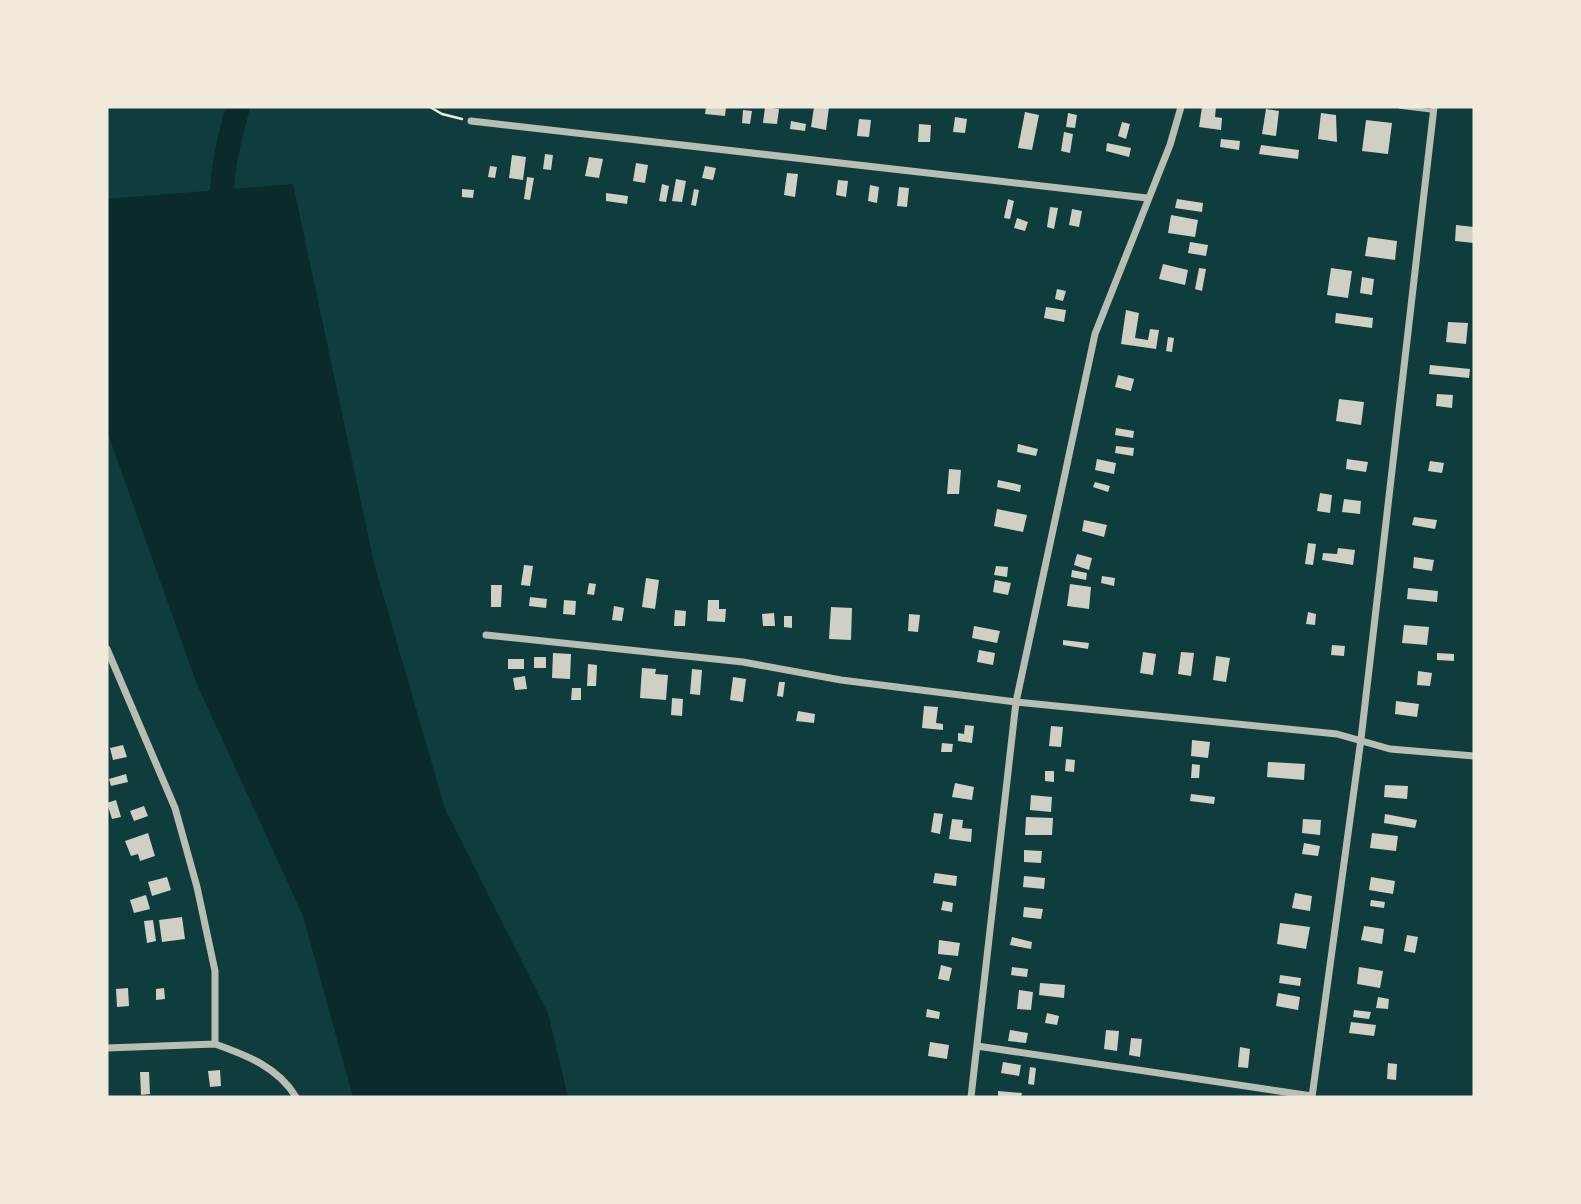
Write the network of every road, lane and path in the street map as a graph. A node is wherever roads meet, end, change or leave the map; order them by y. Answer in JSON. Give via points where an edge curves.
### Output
{"nodes":[{"id":1,"x":430,"y":107,"type":"edge"},
{"id":2,"x":1181,"y":107,"type":"edge"},
{"id":3,"x":1400,"y":107,"type":"edge"},
{"id":4,"x":1434,"y":109,"type":"edge"},
{"id":5,"x":471,"y":121,"type":"joint"},
{"id":6,"x":1147,"y":198,"type":"junction"},
{"id":7,"x":486,"y":635,"type":"dead end"},
{"id":8,"x":107,"y":649,"type":"edge"},
{"id":9,"x":1016,"y":702,"type":"junction"},
{"id":10,"x":1361,"y":739,"type":"junction"},
{"id":11,"x":1474,"y":756,"type":"edge"},
{"id":12,"x":215,"y":1044,"type":"junction"},
{"id":13,"x":977,"y":1046,"type":"junction"},
{"id":14,"x":107,"y":1048,"type":"edge"},
{"id":15,"x":296,"y":1097,"type":"edge"},
{"id":16,"x":971,"y":1097,"type":"edge"},
{"id":17,"x":1312,"y":1097,"type":"edge"}],
"edges":[{"from":1,"to":5,"type":"path"},
{"from":2,"to":6,"type":"street"},
{"from":3,"to":4,"type":"lane"},
{"from":4,"to":10,"type":"street"},
{"from":5,"to":6,"type":"street"},
{"from":6,"to":9,"type":"street","via":[[1095,334]]},
{"from":7,"to":9,"type":"street","via":[[743,663]]},
{"from":8,"to":12,"type":"street","via":[[175,808],[197,887],[215,971]]},
{"from":9,"to":10,"type":"street"},
{"from":9,"to":13,"type":"street"},
{"from":10,"to":11,"type":"street","via":[[1390,749]]},
{"from":10,"to":17,"type":"street"},
{"from":12,"to":14,"type":"street"},
{"from":12,"to":15,"type":"street","via":[[255,1058],[288,1083]]},
{"from":13,"to":16,"type":"street"},
{"from":13,"to":17,"type":"street"}]}
